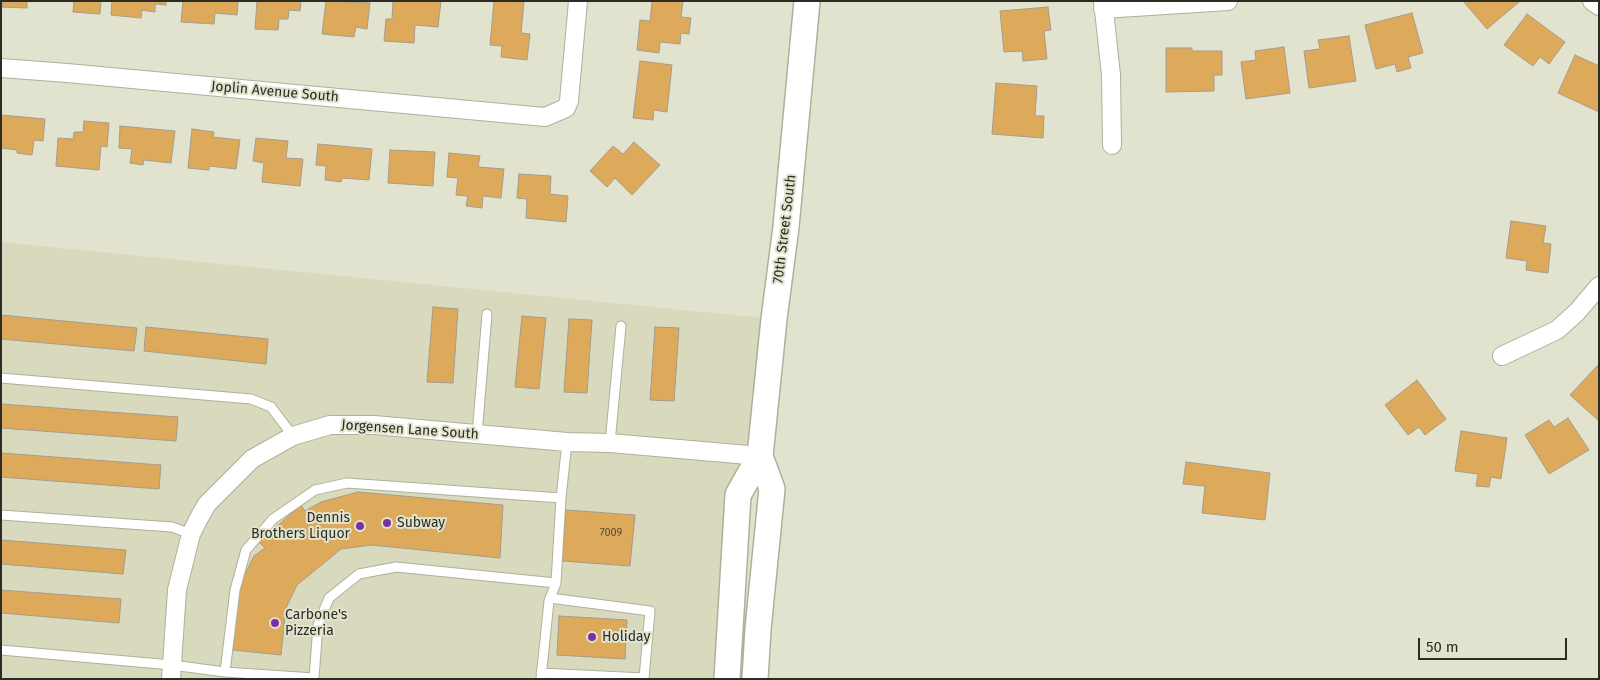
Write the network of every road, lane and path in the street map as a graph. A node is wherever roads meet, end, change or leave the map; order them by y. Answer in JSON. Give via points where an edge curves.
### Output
{"nodes":[{"id":1,"x":578,"y":1,"type":"edge"},
{"id":2,"x":807,"y":1,"type":"edge"},
{"id":3,"x":1228,"y":1,"type":"edge"},
{"id":4,"x":1592,"y":1,"type":"edge"},
{"id":5,"x":1103,"y":5,"type":"edge"},
{"id":6,"x":1599,"y":6,"type":"edge"},
{"id":7,"x":1,"y":68,"type":"edge"},
{"id":8,"x":1112,"y":145,"type":"dead end"},
{"id":9,"x":1599,"y":286,"type":"edge"},
{"id":10,"x":487,"y":314,"type":"dead end"},
{"id":11,"x":621,"y":326,"type":"dead end"},
{"id":12,"x":1502,"y":356,"type":"dead end"},
{"id":13,"x":1,"y":378,"type":"edge"},
{"id":14,"x":477,"y":435,"type":"junction"},
{"id":15,"x":293,"y":436,"type":"junction"},
{"id":16,"x":568,"y":442,"type":"junction"},
{"id":17,"x":610,"y":443,"type":"junction"},
{"id":18,"x":760,"y":456,"type":"junction"},
{"id":19,"x":561,"y":498,"type":"junction"},
{"id":20,"x":1,"y":515,"type":"edge"},
{"id":21,"x":192,"y":534,"type":"junction"},
{"id":22,"x":556,"y":582,"type":"junction"},
{"id":23,"x":550,"y":598,"type":"junction"},
{"id":24,"x":1,"y":650,"type":"edge"},
{"id":25,"x":171,"y":672,"type":"edge"},
{"id":26,"x":225,"y":672,"type":"junction"},
{"id":27,"x":541,"y":676,"type":"edge"},
{"id":28,"x":314,"y":678,"type":"edge"},
{"id":29,"x":726,"y":679,"type":"edge"},
{"id":30,"x":755,"y":679,"type":"edge"}],
"edges":[{"from":1,"to":7,"type":"street","name":"Joplin Avenue South","via":[[569,101],[566,108],[545,117]]},
{"from":2,"to":18,"type":"main road","name":"70th Street South"},
{"from":3,"to":5,"type":"street"},
{"from":4,"to":6,"type":"street"},
{"from":5,"to":8,"type":"street","via":[[1111,76]]},
{"from":9,"to":12,"type":"street","via":[[1557,330]]},
{"from":10,"to":14,"type":"lane"},
{"from":11,"to":17,"type":"lane"},
{"from":13,"to":15,"type":"lane","via":[[251,400],[271,407]]},
{"from":14,"to":15,"type":"street","name":"Jorgensen Lane South","via":[[374,425],[330,425]]},
{"from":14,"to":16,"type":"street","name":"Jorgensen Lane South"},
{"from":15,"to":21,"type":"street","name":"Jorgensen Lane South","via":[[252,460],[207,504]]},
{"from":16,"to":17,"type":"street","name":"Jorgensen Lane South"},
{"from":16,"to":19,"type":"lane"},
{"from":17,"to":18,"type":"street","name":"Jorgensen Lane South"},
{"from":18,"to":29,"type":"main road","name":"70th Street South","via":[[738,495]]},
{"from":18,"to":30,"type":"main road","name":"70th Street South","via":[[772,489]]},
{"from":19,"to":22,"type":"lane"},
{"from":19,"to":26,"type":"lane","via":[[347,483],[315,490],[273,518],[246,550],[235,590]]},
{"from":20,"to":21,"type":"lane","via":[[172,527]]},
{"from":21,"to":25,"type":"street","name":"Jorgensen Lane South","via":[[177,590]]},
{"from":22,"to":23,"type":"lane"},
{"from":22,"to":28,"type":"lane","via":[[396,567],[359,574],[329,598],[318,625]]},
{"from":23,"to":27,"type":"lane"},
{"from":23,"to":27,"type":"lane","via":[[650,611],[644,678]]},
{"from":24,"to":25,"type":"lane"},
{"from":25,"to":26,"type":"lane"},
{"from":26,"to":28,"type":"lane"}]}
